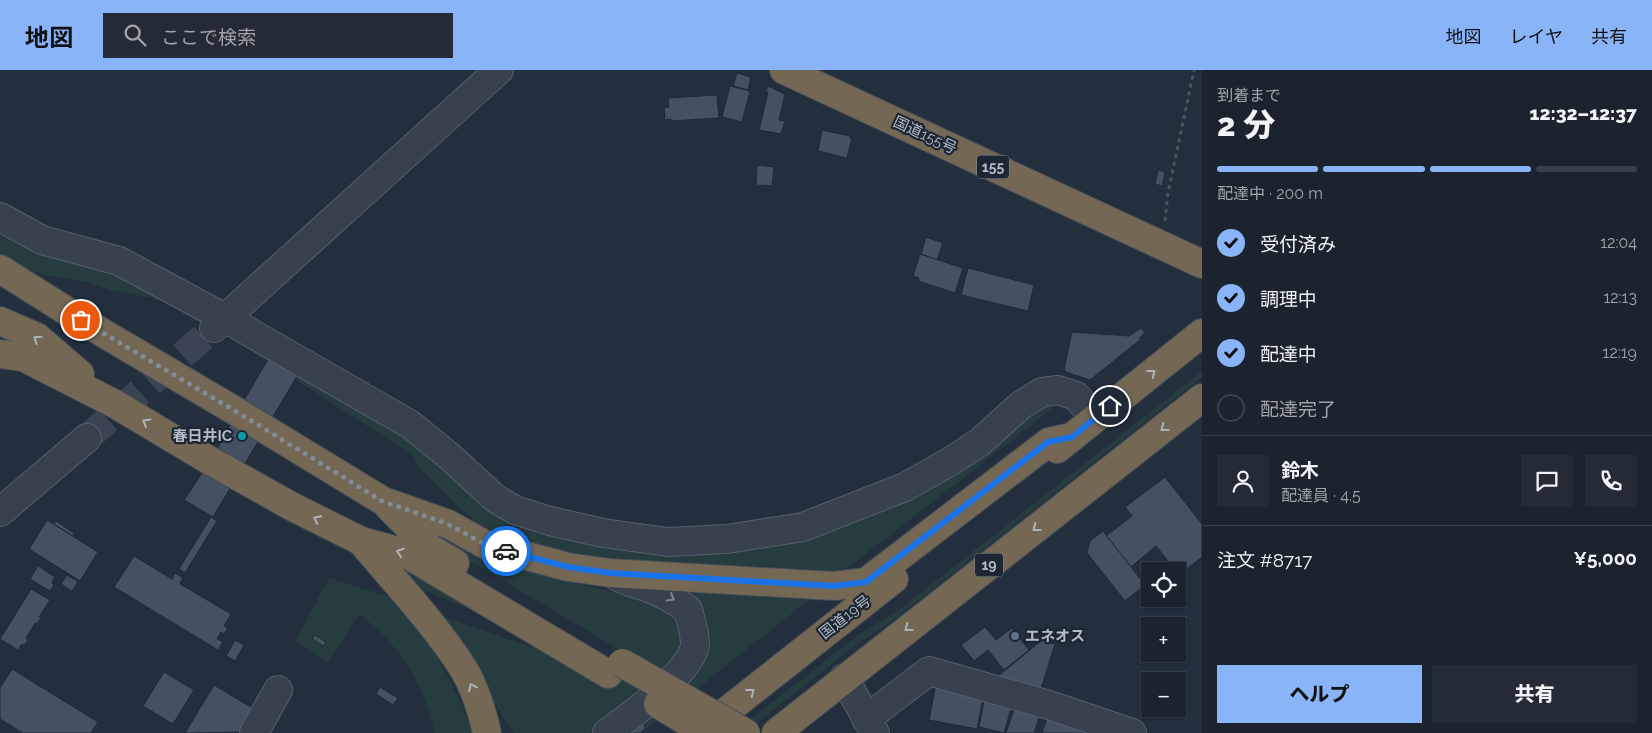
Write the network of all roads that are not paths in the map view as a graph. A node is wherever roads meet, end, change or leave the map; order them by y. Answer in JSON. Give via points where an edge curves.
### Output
{"nodes":[{"id":1,"x":499,"y":70,"type":"edge"},
{"id":2,"x":784,"y":70,"type":"edge"},
{"id":3,"x":0,"y":217,"type":"edge"},
{"id":4,"x":1202,"y":264,"type":"edge"},
{"id":5,"x":0,"y":268,"type":"edge"},
{"id":6,"x":0,"y":292,"type":"edge"},
{"id":7,"x":81,"y":320,"type":"junction"},
{"id":8,"x":0,"y":321,"type":"edge"},
{"id":9,"x":219,"y":323,"type":"junction"},
{"id":10,"x":1202,"y":333,"type":"edge"},
{"id":11,"x":0,"y":354,"type":"edge"},
{"id":12,"x":1202,"y":398,"type":"edge"},
{"id":13,"x":115,"y":404,"type":"junction"},
{"id":14,"x":1095,"y":418,"type":"junction"},
{"id":15,"x":1072,"y":437,"type":"junction"},
{"id":16,"x":87,"y":438,"type":"tunnel mouth"},
{"id":17,"x":382,"y":501,"type":"junction"},
{"id":18,"x":0,"y":512,"type":"edge"},
{"id":19,"x":361,"y":541,"type":"junction"},
{"id":20,"x":610,"y":573,"type":"junction"},
{"id":21,"x":615,"y":668,"type":"junction"},
{"id":22,"x":838,"y":683,"type":"junction"},
{"id":23,"x":278,"y":690,"type":"dead end"},
{"id":24,"x":871,"y":726,"type":"edge"},
{"id":25,"x":490,"y":728,"type":"edge"},
{"id":26,"x":254,"y":733,"type":"edge"},
{"id":27,"x":607,"y":733,"type":"edge"},
{"id":28,"x":699,"y":733,"type":"edge"},
{"id":29,"x":706,"y":733,"type":"edge"},
{"id":30,"x":746,"y":733,"type":"edge"},
{"id":31,"x":776,"y":733,"type":"edge"},
{"id":32,"x":804,"y":733,"type":"edge"},
{"id":33,"x":1132,"y":733,"type":"edge"}],
"edges":[{"from":1,"to":9,"type":"street"},
{"from":2,"to":4,"type":"highway","name":"国道155号","number":"155"},
{"from":3,"to":9,"type":"street","via":[[42,240],[119,261]]},
{"from":5,"to":7,"type":"highway"},
{"from":6,"to":7,"type":"highway"},
{"from":7,"to":17,"type":"highway"},
{"from":13,"to":8,"type":"highway","one_way":true,"via":[[36,337]]},
{"from":9,"to":14,"type":"street","via":[[411,425],[496,498],[515,510],[550,522],[668,542],[727,538],[812,524],[904,487],[951,461],[1042,392],[1058,390],[1076,396]]},
{"from":14,"to":10,"type":"highway","name":"国道19号","one_way":true},
{"from":11,"to":13,"type":"highway","via":[[23,357]]},
{"from":12,"to":22,"type":"highway","number":"19","one_way":true},
{"from":19,"to":13,"type":"highway","one_way":true,"via":[[291,506]]},
{"from":14,"to":15,"type":"highway","name":"国道19号"},
{"from":15,"to":20,"type":"highway","via":[[1048,442],[866,582],[834,586]]},
{"from":28,"to":15,"type":"highway","name":"国道19号","one_way":true},
{"from":16,"to":18,"type":"street"},
{"from":17,"to":20,"type":"highway","via":[[448,524],[486,545],[568,567]]},
{"from":17,"to":21,"type":"highway","via":[[431,549]]},
{"from":21,"to":19,"type":"highway","one_way":true,"via":[[405,553]]},
{"from":25,"to":19,"type":"highway","one_way":true,"via":[[463,669]]},
{"from":20,"to":27,"type":"street","one_way":true,"via":[[626,582],[672,597],[688,610],[695,646],[688,662],[676,676]]},
{"from":21,"to":29,"type":"highway","bridge":true},
{"from":21,"to":30,"type":"highway","bridge":true},
{"from":22,"to":24,"type":"street"},
{"from":22,"to":31,"type":"highway","number":"19"},
{"from":22,"to":32,"type":"highway","via":[[824,718]]},
{"from":23,"to":26,"type":"street"},
{"from":24,"to":33,"type":"street","via":[[930,671]]}]}
